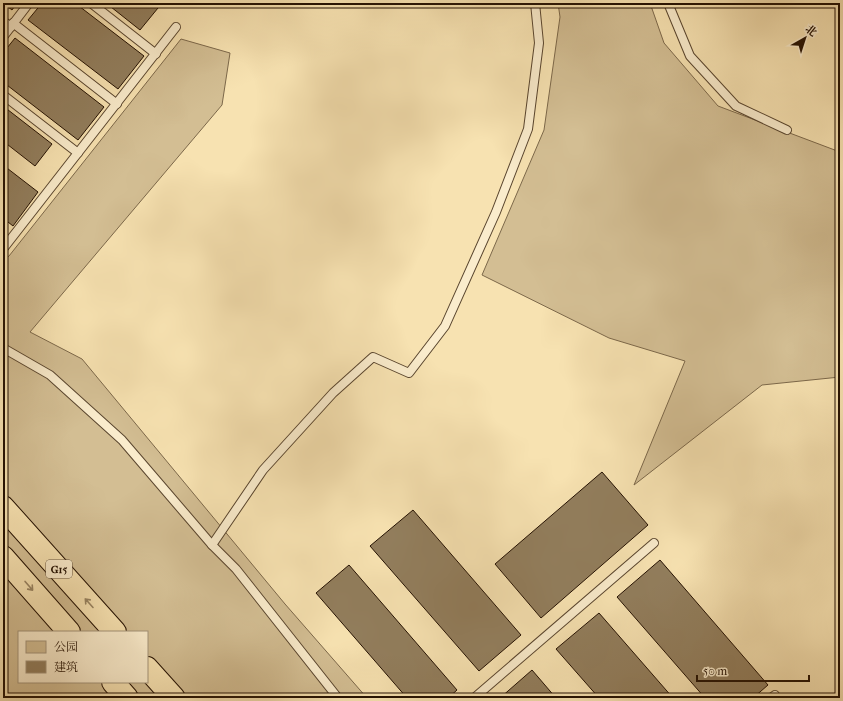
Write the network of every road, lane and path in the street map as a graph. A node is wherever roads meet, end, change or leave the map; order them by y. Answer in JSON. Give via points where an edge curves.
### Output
{"nodes":[{"id":1,"x":29,"y":3,"type":"edge"},
{"id":2,"x":91,"y":3,"type":"edge"},
{"id":3,"x":535,"y":3,"type":"edge"},
{"id":4,"x":668,"y":3,"type":"edge"},
{"id":5,"x":3,"y":21,"type":"edge"},
{"id":6,"x":12,"y":25,"type":"junction"},
{"id":7,"x":176,"y":27,"type":"dead end"},
{"id":8,"x":3,"y":37,"type":"edge"},
{"id":9,"x":156,"y":54,"type":"junction"},
{"id":10,"x":3,"y":95,"type":"edge"},
{"id":11,"x":116,"y":104,"type":"junction"},
{"id":12,"x":787,"y":130,"type":"dead end"},
{"id":13,"x":78,"y":153,"type":"junction"},
{"id":14,"x":3,"y":249,"type":"edge"},
{"id":15,"x":3,"y":348,"type":"edge"},
{"id":16,"x":3,"y":506,"type":"edge"},
{"id":17,"x":654,"y":542,"type":"dead end"},
{"id":18,"x":212,"y":545,"type":"junction"},
{"id":19,"x":3,"y":557,"type":"edge"},
{"id":20,"x":68,"y":631,"type":"edge"},
{"id":21,"x":114,"y":631,"type":"edge"},
{"id":22,"x":148,"y":669,"type":"edge"},
{"id":23,"x":114,"y":683,"type":"edge"},
{"id":24,"x":127,"y":698,"type":"edge"},
{"id":25,"x":174,"y":698,"type":"edge"},
{"id":26,"x":338,"y":698,"type":"edge"},
{"id":27,"x":474,"y":698,"type":"edge"}],
"edges":[{"from":1,"to":6,"type":"lane"},
{"from":2,"to":9,"type":"lane"},
{"from":3,"to":18,"type":"lane","via":[[539,44],[528,129],[496,212],[445,326],[409,373],[373,356],[333,393],[263,470]]},
{"from":4,"to":12,"type":"lane","via":[[690,56],[736,106]]},
{"from":5,"to":6,"type":"lane"},
{"from":6,"to":8,"type":"lane"},
{"from":6,"to":11,"type":"lane"},
{"from":7,"to":9,"type":"lane"},
{"from":9,"to":11,"type":"lane"},
{"from":10,"to":13,"type":"lane"},
{"from":11,"to":13,"type":"lane"},
{"from":13,"to":14,"type":"lane"},
{"from":15,"to":18,"type":"lane","via":[[50,375],[122,440]]},
{"from":21,"to":16,"type":"highway","number":"G15","one_way":true},
{"from":17,"to":27,"type":"lane"},
{"from":18,"to":26,"type":"lane","via":[[236,569]]},
{"from":19,"to":20,"type":"highway","one_way":true},
{"from":22,"to":25,"type":"highway"},
{"from":23,"to":24,"type":"highway"}]}
